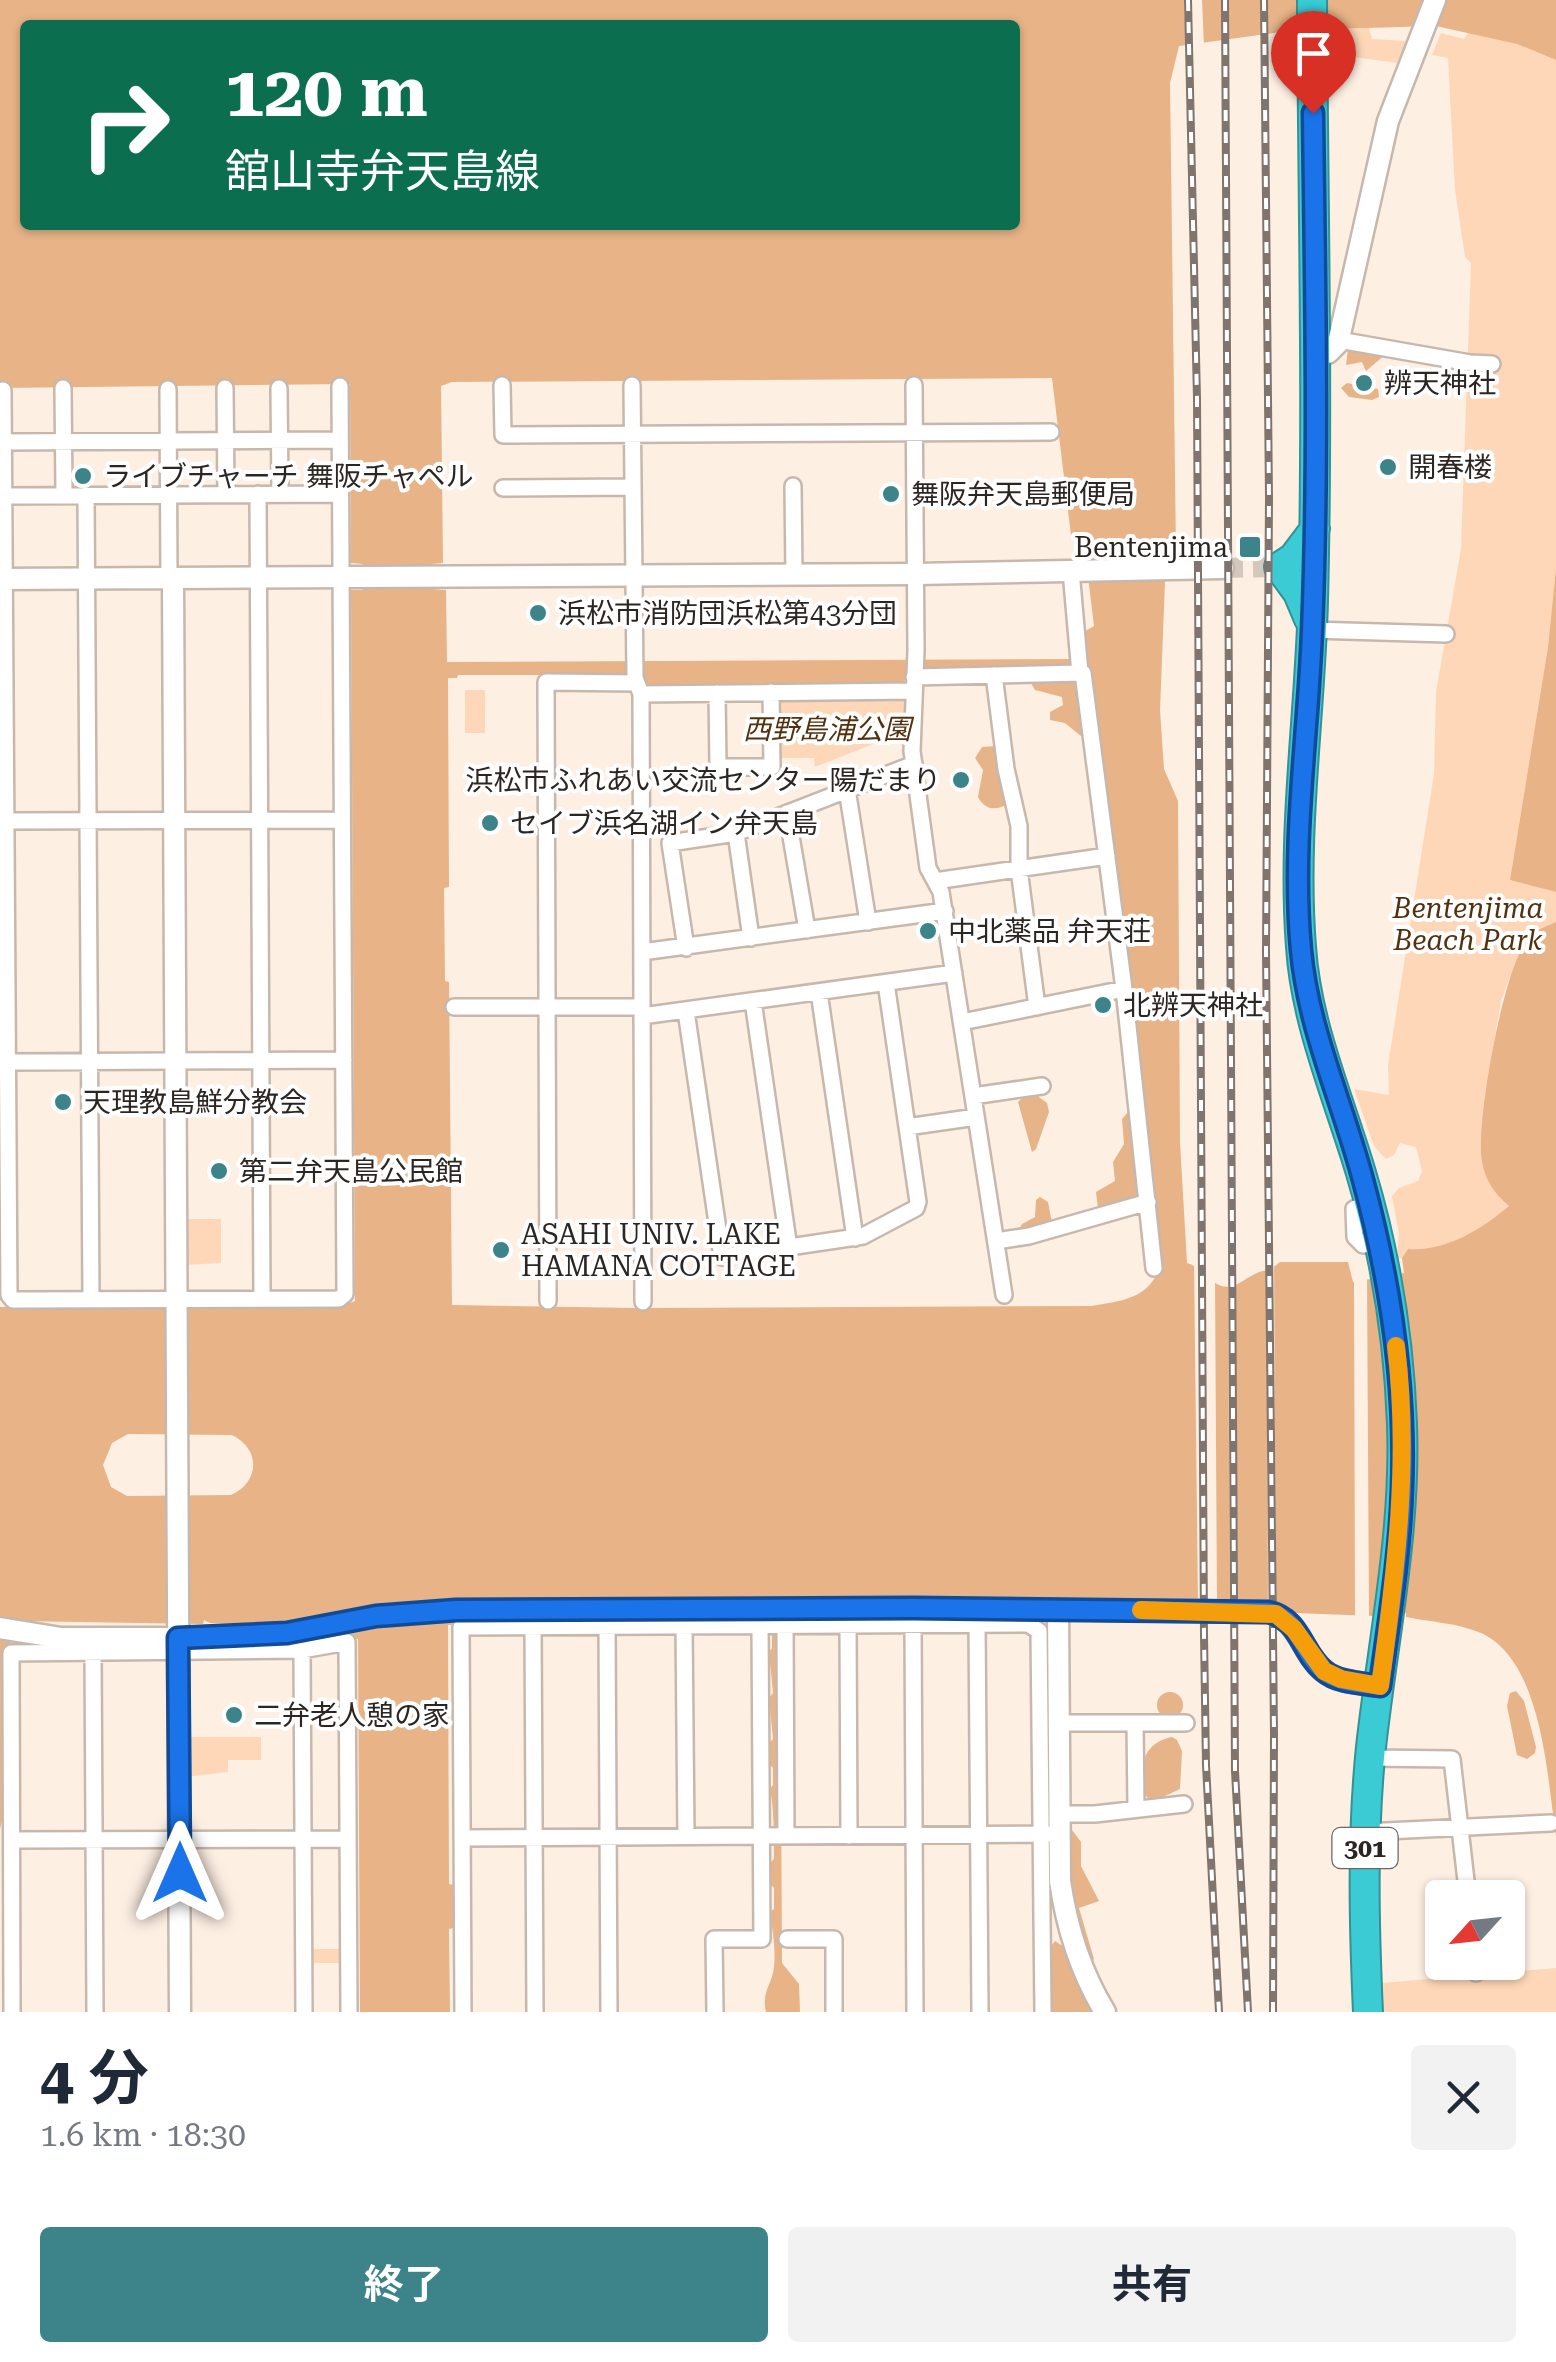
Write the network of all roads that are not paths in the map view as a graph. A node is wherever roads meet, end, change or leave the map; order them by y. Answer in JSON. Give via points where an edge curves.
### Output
{"nodes":[{"id":1,"x":1312,"y":0,"type":"edge"},
{"id":2,"x":1435,"y":0,"type":"edge"},
{"id":3,"x":1327,"y":347,"type":"junction"},
{"id":4,"x":1492,"y":364,"type":"dead end"},
{"id":5,"x":502,"y":385,"type":"dead end"},
{"id":6,"x":914,"y":385,"type":"dead end"},
{"id":7,"x":340,"y":386,"type":"dead end"},
{"id":8,"x":632,"y":386,"type":"dead end"},
{"id":9,"x":63,"y":388,"type":"dead end"},
{"id":10,"x":225,"y":388,"type":"dead end"},
{"id":11,"x":280,"y":388,"type":"dead end"},
{"id":12,"x":3,"y":390,"type":"dead end"},
{"id":13,"x":168,"y":390,"type":"dead end"},
{"id":14,"x":914,"y":432,"type":"junction"},
{"id":15,"x":1052,"y":432,"type":"dead end"},
{"id":16,"x":632,"y":434,"type":"junction"},
{"id":17,"x":226,"y":440,"type":"junction"},
{"id":18,"x":280,"y":440,"type":"junction"},
{"id":19,"x":340,"y":440,"type":"junction"},
{"id":20,"x":64,"y":441,"type":"junction"},
{"id":21,"x":168,"y":441,"type":"junction"},
{"id":22,"x":4,"y":442,"type":"junction"},
{"id":23,"x":793,"y":486,"type":"dead end"},
{"id":24,"x":633,"y":487,"type":"junction"},
{"id":25,"x":503,"y":488,"type":"dead end"},
{"id":26,"x":168,"y":494,"type":"junction"},
{"id":27,"x":226,"y":494,"type":"junction"},
{"id":28,"x":258,"y":494,"type":"junction"},
{"id":29,"x":280,"y":494,"type":"junction"},
{"id":30,"x":340,"y":494,"type":"junction"},
{"id":31,"x":64,"y":495,"type":"junction"},
{"id":32,"x":86,"y":495,"type":"junction"},
{"id":33,"x":4,"y":496,"type":"junction"},
{"id":34,"x":1314,"y":529,"type":"junction"},
{"id":35,"x":1223,"y":568,"type":"tunnel mouth"},
{"id":36,"x":1076,"y":571,"type":"junction"},
{"id":37,"x":794,"y":574,"type":"junction"},
{"id":38,"x":916,"y":574,"type":"junction"},
{"id":39,"x":634,"y":576,"type":"junction"},
{"id":40,"x":341,"y":577,"type":"junction"},
{"id":41,"x":171,"y":578,"type":"junction"},
{"id":42,"x":258,"y":578,"type":"junction"},
{"id":43,"x":2,"y":579,"type":"edge"},
{"id":44,"x":87,"y":579,"type":"junction"},
{"id":45,"x":1312,"y":630,"type":"junction"},
{"id":46,"x":1446,"y":634,"type":"dead end"},
{"id":47,"x":1080,"y":667,"type":"junction"},
{"id":48,"x":914,"y":675,"type":"junction"},
{"id":49,"x":994,"y":675,"type":"junction"},
{"id":50,"x":637,"y":685,"type":"junction"},
{"id":51,"x":771,"y":692,"type":"junction"},
{"id":52,"x":717,"y":693,"type":"junction"},
{"id":53,"x":914,"y":764,"type":"junction"},
{"id":54,"x":847,"y":789,"type":"junction"},
{"id":55,"x":787,"y":812,"type":"junction"},
{"id":56,"x":174,"y":820,"type":"junction"},
{"id":57,"x":260,"y":820,"type":"junction"},
{"id":58,"x":342,"y":820,"type":"junction"},
{"id":59,"x":88,"y":821,"type":"junction"},
{"id":60,"x":6,"y":822,"type":"junction"},
{"id":61,"x":736,"y":833,"type":"junction"},
{"id":62,"x":1107,"y":856,"type":"junction"},
{"id":63,"x":1020,"y":869,"type":"junction"},
{"id":64,"x":935,"y":881,"type":"junction"},
{"id":65,"x":944,"y":911,"type":"junction"},
{"id":66,"x":868,"y":922,"type":"junction"},
{"id":67,"x":807,"y":930,"type":"junction"},
{"id":68,"x":751,"y":938,"type":"junction"},
{"id":69,"x":686,"y":948,"type":"junction"},
{"id":70,"x":642,"y":952,"type":"junction"},
{"id":71,"x":954,"y":973,"type":"junction"},
{"id":72,"x":886,"y":982,"type":"junction"},
{"id":73,"x":1124,"y":989,"type":"junction"},
{"id":74,"x":820,"y":992,"type":"junction"},
{"id":75,"x":753,"y":1001,"type":"junction"},
{"id":76,"x":454,"y":1007,"type":"dead end"},
{"id":77,"x":547,"y":1007,"type":"junction"},
{"id":78,"x":1037,"y":1007,"type":"junction"},
{"id":79,"x":642,"y":1011,"type":"junction"},
{"id":80,"x":686,"y":1011,"type":"junction"},
{"id":81,"x":962,"y":1022,"type":"junction"},
{"id":82,"x":261,"y":1060,"type":"junction"},
{"id":83,"x":344,"y":1060,"type":"junction"},
{"id":84,"x":90,"y":1061,"type":"junction"},
{"id":85,"x":175,"y":1061,"type":"junction"},
{"id":86,"x":7,"y":1062,"type":"junction"},
{"id":87,"x":1042,"y":1086,"type":"dead end"},
{"id":88,"x":973,"y":1096,"type":"junction"},
{"id":89,"x":976,"y":1117,"type":"junction"},
{"id":90,"x":907,"y":1127,"type":"junction"},
{"id":91,"x":1148,"y":1202,"type":"junction"},
{"id":92,"x":855,"y":1238,"type":"junction"},
{"id":93,"x":996,"y":1241,"type":"junction"},
{"id":94,"x":789,"y":1248,"type":"junction"},
{"id":95,"x":1154,"y":1268,"type":"dead end"},
{"id":96,"x":1004,"y":1295,"type":"dead end"},
{"id":97,"x":262,"y":1299,"type":"junction"},
{"id":98,"x":91,"y":1300,"type":"junction"},
{"id":99,"x":177,"y":1301,"type":"junction"},
{"id":100,"x":548,"y":1301,"type":"dead end"},
{"id":101,"x":643,"y":1302,"type":"dead end"},
{"id":102,"x":1058,"y":1611,"type":"junction"},
{"id":103,"x":772,"y":1619,"type":"junction"},
{"id":104,"x":913,"y":1622,"type":"junction"},
{"id":105,"x":848,"y":1623,"type":"junction"},
{"id":106,"x":977,"y":1623,"type":"junction"},
{"id":107,"x":684,"y":1625,"type":"junction"},
{"id":108,"x":533,"y":1626,"type":"junction"},
{"id":109,"x":607,"y":1626,"type":"junction"},
{"id":110,"x":7,"y":1630,"type":"edge"},
{"id":111,"x":179,"y":1639,"type":"junction"},
{"id":112,"x":302,"y":1650,"type":"junction"},
{"id":113,"x":94,"y":1652,"type":"junction"},
{"id":114,"x":1380,"y":1686,"type":"junction"},
{"id":115,"x":1186,"y":1722,"type":"dead end"},
{"id":116,"x":1058,"y":1723,"type":"junction"},
{"id":117,"x":1135,"y":1723,"type":"junction"},
{"id":118,"x":1370,"y":1758,"type":"junction"},
{"id":119,"x":1184,"y":1804,"type":"dead end"},
{"id":120,"x":1136,"y":1809,"type":"junction"},
{"id":121,"x":1551,"y":1823,"type":"dead end"},
{"id":122,"x":1053,"y":1828,"type":"junction"},
{"id":123,"x":1460,"y":1828,"type":"junction"},
{"id":124,"x":1365,"y":1832,"type":"junction"},
{"id":125,"x":914,"y":1835,"type":"junction"},
{"id":126,"x":978,"y":1835,"type":"junction"},
{"id":127,"x":763,"y":1836,"type":"junction"},
{"id":128,"x":785,"y":1836,"type":"junction"},
{"id":129,"x":849,"y":1836,"type":"junction"},
{"id":130,"x":686,"y":1837,"type":"junction"},
{"id":131,"x":462,"y":1838,"type":"junction"},
{"id":132,"x":534,"y":1838,"type":"junction"},
{"id":133,"x":608,"y":1838,"type":"junction"},
{"id":134,"x":303,"y":1839,"type":"junction"},
{"id":135,"x":348,"y":1839,"type":"junction"},
{"id":136,"x":12,"y":1840,"type":"junction"},
{"id":137,"x":94,"y":1840,"type":"junction"},
{"id":138,"x":180,"y":1840,"type":"junction"},
{"id":139,"x":1466,"y":1880,"type":"edge"},
{"id":140,"x":787,"y":1939,"type":"dead end"},
{"id":141,"x":12,"y":2012,"type":"edge"},
{"id":142,"x":95,"y":2012,"type":"edge"},
{"id":143,"x":180,"y":2012,"type":"edge"},
{"id":144,"x":304,"y":2012,"type":"edge"},
{"id":145,"x":348,"y":2012,"type":"edge"},
{"id":146,"x":463,"y":2012,"type":"edge"},
{"id":147,"x":535,"y":2012,"type":"edge"},
{"id":148,"x":609,"y":2012,"type":"edge"},
{"id":149,"x":715,"y":2012,"type":"edge"},
{"id":150,"x":834,"y":2012,"type":"edge"},
{"id":151,"x":915,"y":2012,"type":"edge"},
{"id":152,"x":980,"y":2012,"type":"edge"},
{"id":153,"x":1043,"y":2012,"type":"edge"},
{"id":154,"x":1105,"y":2012,"type":"edge"},
{"id":155,"x":1368,"y":2012,"type":"edge"}],
"edges":[{"from":1,"to":3,"type":"highway","number":"301"},
{"from":2,"to":3,"type":"street","via":[[1388,120]]},
{"from":3,"to":4,"type":"street"},
{"from":3,"to":34,"type":"highway","number":"301"},
{"from":5,"to":16,"type":"street","via":[[502,435]]},
{"from":6,"to":14,"type":"street"},
{"from":7,"to":19,"type":"street"},
{"from":8,"to":16,"type":"street"},
{"from":9,"to":20,"type":"street"},
{"from":10,"to":17,"type":"street"},
{"from":11,"to":18,"type":"street"},
{"from":12,"to":22,"type":"street"},
{"from":13,"to":21,"type":"street"},
{"from":14,"to":15,"type":"street"},
{"from":14,"to":16,"type":"street"},
{"from":14,"to":38,"type":"street"},
{"from":16,"to":24,"type":"street"},
{"from":17,"to":18,"type":"street"},
{"from":17,"to":21,"type":"street"},
{"from":17,"to":27,"type":"street"},
{"from":18,"to":19,"type":"street"},
{"from":18,"to":29,"type":"street"},
{"from":19,"to":30,"type":"street"},
{"from":20,"to":21,"type":"street"},
{"from":20,"to":22,"type":"street"},
{"from":20,"to":31,"type":"street"},
{"from":21,"to":26,"type":"street"},
{"from":22,"to":33,"type":"street"},
{"from":23,"to":37,"type":"street"},
{"from":24,"to":25,"type":"street"},
{"from":24,"to":39,"type":"street"},
{"from":26,"to":27,"type":"street"},
{"from":26,"to":32,"type":"street"},
{"from":26,"to":41,"type":"street"},
{"from":27,"to":28,"type":"street"},
{"from":28,"to":29,"type":"street"},
{"from":28,"to":42,"type":"street"},
{"from":29,"to":30,"type":"street"},
{"from":30,"to":40,"type":"street"},
{"from":31,"to":32,"type":"street"},
{"from":31,"to":33,"type":"street"},
{"from":32,"to":44,"type":"street"},
{"from":33,"to":43,"type":"street"},
{"from":34,"to":45,"type":"highway","number":"301"},
{"from":34,"to":45,"type":"highway","via":[[1293,558],[1276,567],[1298,593]]},
{"from":35,"to":36,"type":"street"},
{"from":36,"to":38,"type":"street"},
{"from":36,"to":47,"type":"street"},
{"from":37,"to":38,"type":"street"},
{"from":37,"to":39,"type":"street"},
{"from":38,"to":48,"type":"street"},
{"from":39,"to":40,"type":"street"},
{"from":39,"to":50,"type":"street"},
{"from":40,"to":42,"type":"street"},
{"from":40,"to":58,"type":"street"},
{"from":41,"to":42,"type":"street"},
{"from":41,"to":44,"type":"street"},
{"from":41,"to":56,"type":"street"},
{"from":42,"to":57,"type":"street"},
{"from":43,"to":44,"type":"street"},
{"from":43,"to":60,"type":"street"},
{"from":44,"to":59,"type":"street"},
{"from":45,"to":46,"type":"street"},
{"from":45,"to":114,"type":"highway","number":"301","via":[[1299,866],[1302,958],[1381,1256],[1403,1444],[1400,1531]]},
{"from":47,"to":49,"type":"street"},
{"from":47,"to":62,"type":"street"},
{"from":48,"to":49,"type":"street"},
{"from":48,"to":51,"type":"street"},
{"from":48,"to":53,"type":"street"},
{"from":49,"to":63,"type":"street"},
{"from":50,"to":52,"type":"street"},
{"from":50,"to":70,"type":"street"},
{"from":50,"to":77,"type":"street","via":[[546,682]]},
{"from":51,"to":52,"type":"street"},
{"from":51,"to":52,"type":"street","via":[[772,775],[718,768]]},
{"from":53,"to":54,"type":"street"},
{"from":53,"to":64,"type":"street"},
{"from":54,"to":55,"type":"street"},
{"from":54,"to":66,"type":"street"},
{"from":55,"to":61,"type":"street"},
{"from":55,"to":67,"type":"street"},
{"from":56,"to":57,"type":"street"},
{"from":56,"to":59,"type":"street"},
{"from":56,"to":85,"type":"street"},
{"from":57,"to":58,"type":"street"},
{"from":57,"to":82,"type":"street"},
{"from":58,"to":83,"type":"street"},
{"from":59,"to":60,"type":"street"},
{"from":59,"to":84,"type":"street"},
{"from":60,"to":86,"type":"street"},
{"from":61,"to":68,"type":"street"},
{"from":61,"to":69,"type":"street","via":[[670,842]]},
{"from":62,"to":63,"type":"street"},
{"from":62,"to":73,"type":"street"},
{"from":63,"to":64,"type":"street"},
{"from":63,"to":78,"type":"street"},
{"from":64,"to":65,"type":"street"},
{"from":65,"to":66,"type":"street"},
{"from":65,"to":71,"type":"street"},
{"from":66,"to":67,"type":"street"},
{"from":67,"to":68,"type":"street"},
{"from":68,"to":69,"type":"street"},
{"from":69,"to":70,"type":"street"},
{"from":70,"to":79,"type":"street"},
{"from":71,"to":72,"type":"street"},
{"from":71,"to":81,"type":"street"},
{"from":72,"to":74,"type":"street"},
{"from":72,"to":90,"type":"street"},
{"from":73,"to":78,"type":"street"},
{"from":73,"to":91,"type":"street"},
{"from":74,"to":75,"type":"street"},
{"from":74,"to":92,"type":"street"},
{"from":75,"to":80,"type":"street"},
{"from":75,"to":94,"type":"street"},
{"from":76,"to":77,"type":"street"},
{"from":77,"to":79,"type":"street"},
{"from":77,"to":100,"type":"street"},
{"from":78,"to":81,"type":"street"},
{"from":79,"to":80,"type":"street"},
{"from":79,"to":101,"type":"street"},
{"from":80,"to":94,"type":"street","via":[[722,1258]]},
{"from":81,"to":88,"type":"street"},
{"from":82,"to":83,"type":"street"},
{"from":82,"to":85,"type":"street"},
{"from":82,"to":97,"type":"street"},
{"from":83,"to":97,"type":"street","via":[[345,1294]]},
{"from":84,"to":85,"type":"street"},
{"from":84,"to":86,"type":"street"},
{"from":84,"to":98,"type":"street"},
{"from":85,"to":99,"type":"street"},
{"from":86,"to":98,"type":"street","via":[[8,1295]]},
{"from":87,"to":88,"type":"street"},
{"from":88,"to":89,"type":"street"},
{"from":89,"to":90,"type":"street"},
{"from":89,"to":93,"type":"street"},
{"from":90,"to":92,"type":"street","via":[[916,1208]]},
{"from":91,"to":93,"type":"street"},
{"from":91,"to":95,"type":"street"},
{"from":92,"to":94,"type":"street"},
{"from":93,"to":96,"type":"street"},
{"from":97,"to":99,"type":"street"},
{"from":98,"to":99,"type":"street"},
{"from":99,"to":111,"type":"street"},
{"from":102,"to":103,"type":"street"},
{"from":102,"to":114,"type":"street","via":[[1274,1613],[1324,1671]]},
{"from":102,"to":116,"type":"street"},
{"from":103,"to":105,"type":"street"},
{"from":103,"to":107,"type":"street"},
{"from":103,"to":111,"type":"street","via":[[456,1610],[287,1633]]},
{"from":103,"to":127,"type":"street"},
{"from":103,"to":128,"type":"street"},
{"from":104,"to":105,"type":"street"},
{"from":104,"to":106,"type":"street"},
{"from":104,"to":125,"type":"street"},
{"from":105,"to":129,"type":"street"},
{"from":106,"to":122,"type":"street","via":[[1028,1624],[1039,1632]]},
{"from":106,"to":126,"type":"street"},
{"from":107,"to":109,"type":"street"},
{"from":107,"to":130,"type":"street"},
{"from":108,"to":109,"type":"street"},
{"from":108,"to":131,"type":"street","via":[[461,1627]]},
{"from":108,"to":132,"type":"street"},
{"from":109,"to":133,"type":"street"},
{"from":110,"to":111,"type":"street","via":[[61,1638]]},
{"from":111,"to":112,"type":"street"},
{"from":111,"to":113,"type":"street"},
{"from":111,"to":138,"type":"street"},
{"from":112,"to":134,"type":"street"},
{"from":112,"to":135,"type":"street","via":[[347,1642]]},
{"from":113,"to":136,"type":"street","via":[[11,1653]]},
{"from":113,"to":137,"type":"street"},
{"from":114,"to":118,"type":"highway","number":"301"},
{"from":115,"to":117,"type":"street"},
{"from":116,"to":117,"type":"street"},
{"from":116,"to":122,"type":"street"},
{"from":117,"to":120,"type":"street"},
{"from":118,"to":123,"type":"street","via":[[1452,1759]]},
{"from":118,"to":124,"type":"highway","number":"301"},
{"from":119,"to":120,"type":"street"},
{"from":120,"to":122,"type":"street"},
{"from":121,"to":123,"type":"street"},
{"from":122,"to":126,"type":"street"},
{"from":122,"to":153,"type":"street"},
{"from":122,"to":154,"type":"street","via":[[1067,1922]]},
{"from":123,"to":124,"type":"street"},
{"from":123,"to":139,"type":"street"},
{"from":124,"to":155,"type":"highway","number":"301"},
{"from":125,"to":126,"type":"street"},
{"from":125,"to":129,"type":"street"},
{"from":125,"to":151,"type":"street"},
{"from":126,"to":152,"type":"street"},
{"from":127,"to":128,"type":"street"},
{"from":127,"to":130,"type":"street"},
{"from":127,"to":149,"type":"street","via":[[762,1939],[714,1939]]},
{"from":128,"to":129,"type":"street"},
{"from":130,"to":133,"type":"street"},
{"from":131,"to":132,"type":"street"},
{"from":131,"to":146,"type":"street"},
{"from":132,"to":133,"type":"street"},
{"from":132,"to":147,"type":"street"},
{"from":133,"to":148,"type":"street"},
{"from":134,"to":135,"type":"street"},
{"from":134,"to":138,"type":"street"},
{"from":134,"to":144,"type":"street"},
{"from":135,"to":145,"type":"street"},
{"from":136,"to":137,"type":"street"},
{"from":136,"to":141,"type":"street"},
{"from":137,"to":138,"type":"street"},
{"from":137,"to":142,"type":"street"},
{"from":138,"to":143,"type":"street"},
{"from":140,"to":150,"type":"street","via":[[834,1939]]}]}
